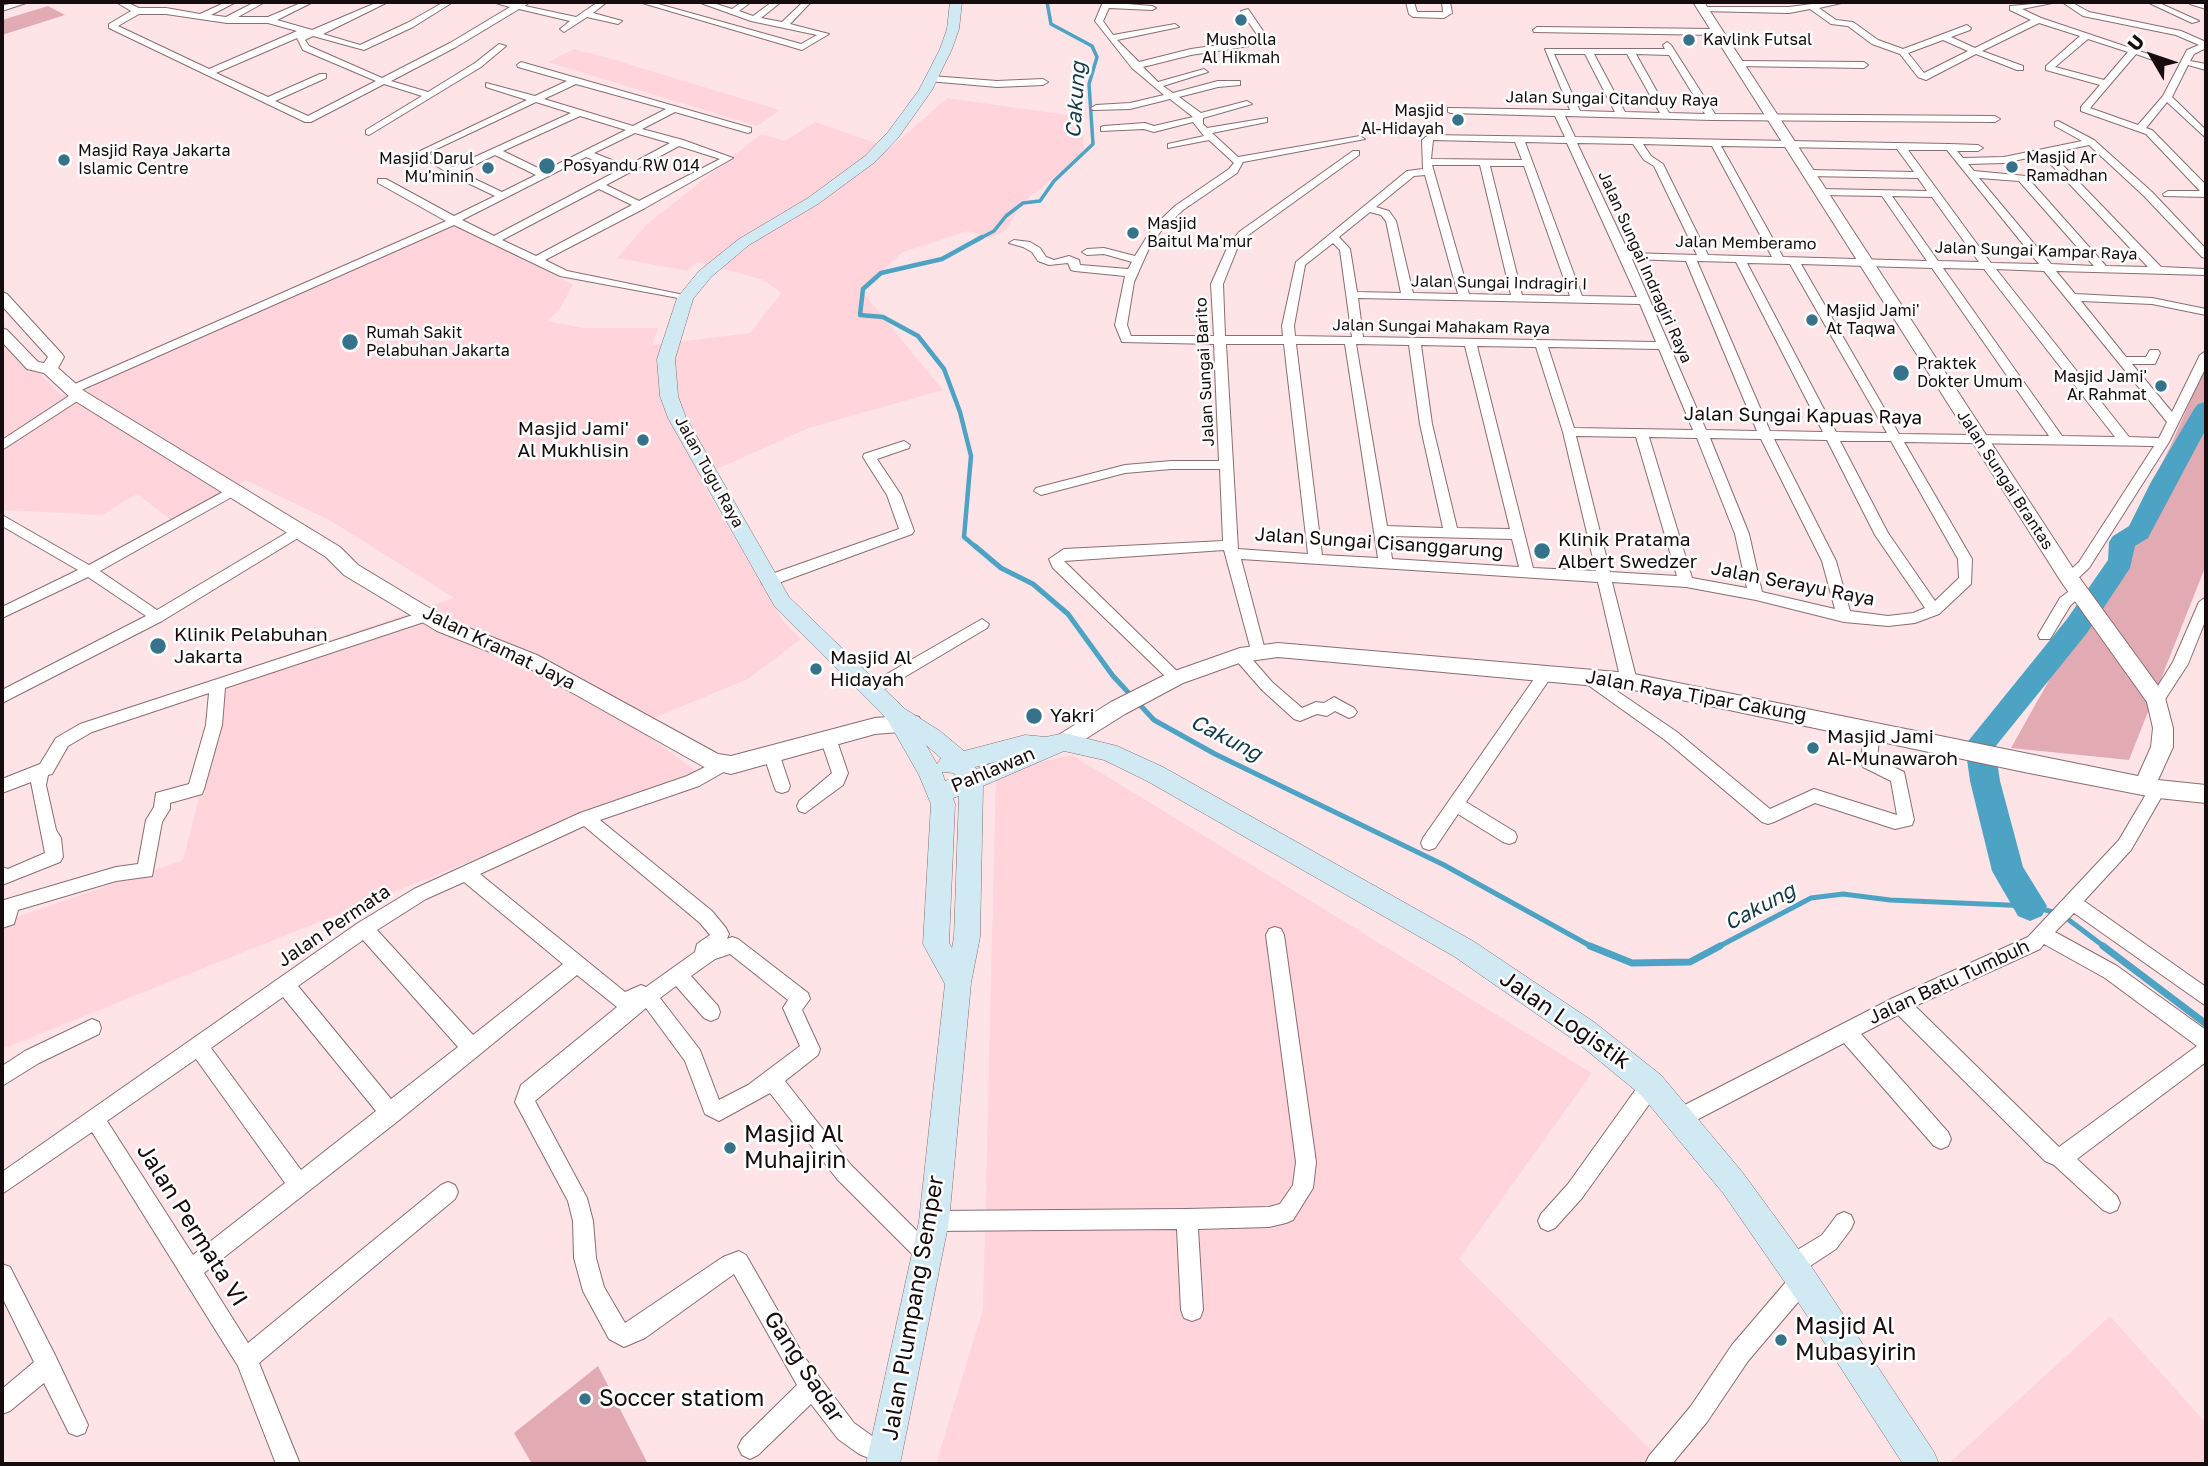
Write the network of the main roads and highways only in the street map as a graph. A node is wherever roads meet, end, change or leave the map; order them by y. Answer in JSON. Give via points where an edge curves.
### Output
{"nodes":[{"id":1,"x":956,"y":2,"type":"edge"},
{"id":2,"x":903,"y":721,"type":"junction"},
{"id":3,"x":1056,"y":744,"type":"joint"},
{"id":4,"x":965,"y":771,"type":"junction"},
{"id":5,"x":935,"y":783,"type":"junction"},
{"id":6,"x":958,"y":983,"type":"junction"},
{"id":7,"x":885,"y":1459,"type":"edge"},
{"id":8,"x":1922,"y":1464,"type":"edge"}],
"edges":[{"from":1,"to":2,"type":"main road","name":"Jalan Tugu Raya","via":[[953,29],[931,79],[880,151],[813,201],[723,257],[685,298],[666,359],[669,396],[677,418],[768,581],[782,602]]},
{"from":2,"to":4,"type":"main road"},
{"from":2,"to":5,"type":"main road"},
{"from":3,"to":4,"type":"main road","name":"Pahlawan","via":[[1027,759]]},
{"from":3,"to":8,"type":"main road","name":"Jalan Logistik","via":[[1128,760],[1464,949],[1584,1031],[1651,1085],[1797,1273]]},
{"from":4,"to":5,"type":"main road","name":"Pahlawan"},
{"from":4,"to":6,"type":"main road","name":"Jalan Plumpang Semper","via":[[967,937]]},
{"from":5,"to":6,"type":"main road","via":[[942,838],[936,944]]},
{"from":6,"to":7,"type":"main road","name":"Jalan Plumpang Semper","via":[[934,1221]]}]}
